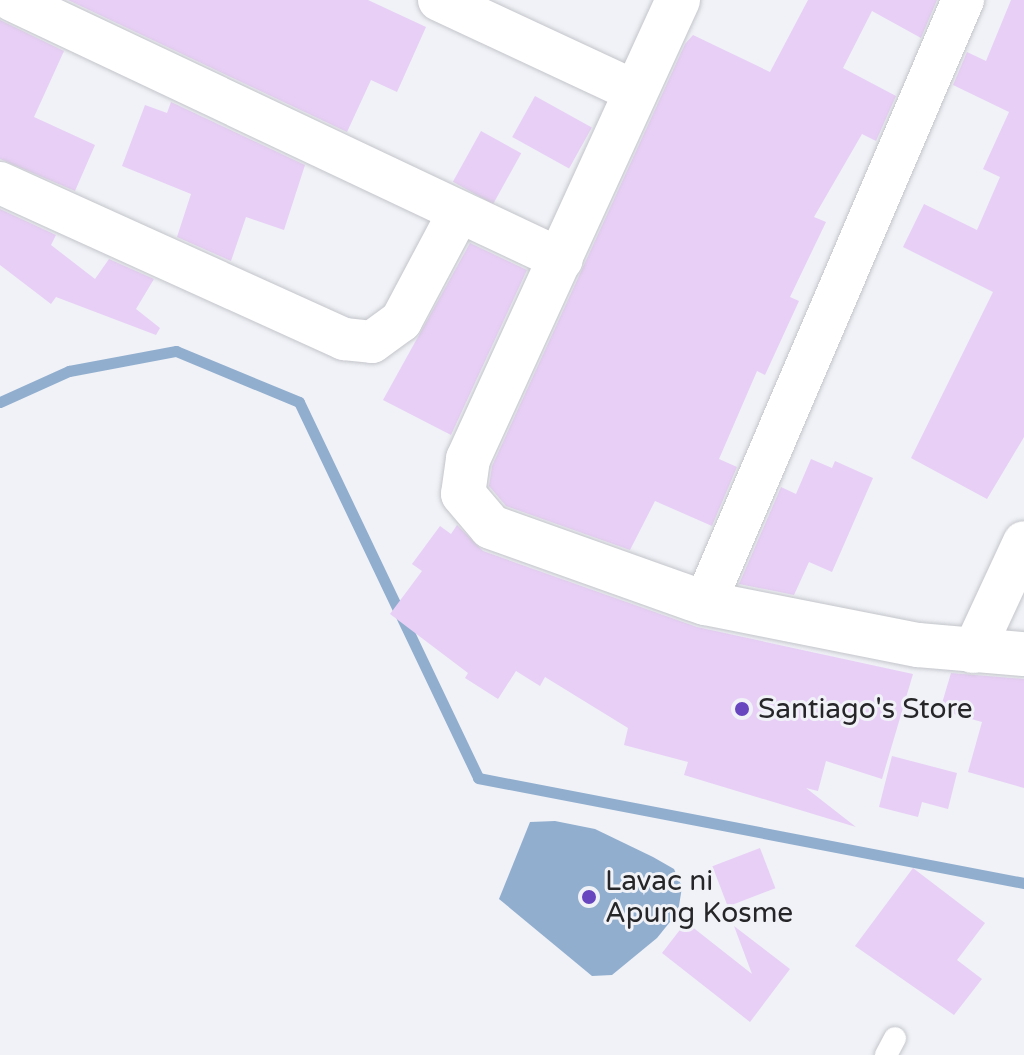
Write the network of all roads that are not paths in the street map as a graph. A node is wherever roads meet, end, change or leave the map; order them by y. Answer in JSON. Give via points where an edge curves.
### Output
{"nodes":[{"id":1,"x":12,"y":0,"type":"edge"},
{"id":2,"x":439,"y":0,"type":"edge"},
{"id":3,"x":678,"y":0,"type":"edge"},
{"id":4,"x":963,"y":0,"type":"edge"},
{"id":5,"x":634,"y":91,"type":"junction"},
{"id":6,"x":0,"y":183,"type":"edge"},
{"id":7,"x":459,"y":212,"type":"junction"},
{"id":8,"x":562,"y":260,"type":"junction"},
{"id":9,"x":1024,"y":542,"type":"edge"},
{"id":10,"x":705,"y":603,"type":"junction"},
{"id":11,"x":973,"y":652,"type":"junction"},
{"id":12,"x":1024,"y":654,"type":"edge"}],
"edges":[{"from":1,"to":7,"type":"street"},
{"from":2,"to":5,"type":"street"},
{"from":3,"to":5,"type":"street"},
{"from":4,"to":10,"type":"street"},
{"from":5,"to":8,"type":"street"},
{"from":6,"to":7,"type":"street","via":[[344,339],[372,342],[401,321]]},
{"from":7,"to":8,"type":"street"},
{"from":8,"to":10,"type":"street","via":[[468,459],[463,494],[491,527]]},
{"from":9,"to":11,"type":"street"},
{"from":10,"to":11,"type":"street"},
{"from":11,"to":12,"type":"street"}]}
